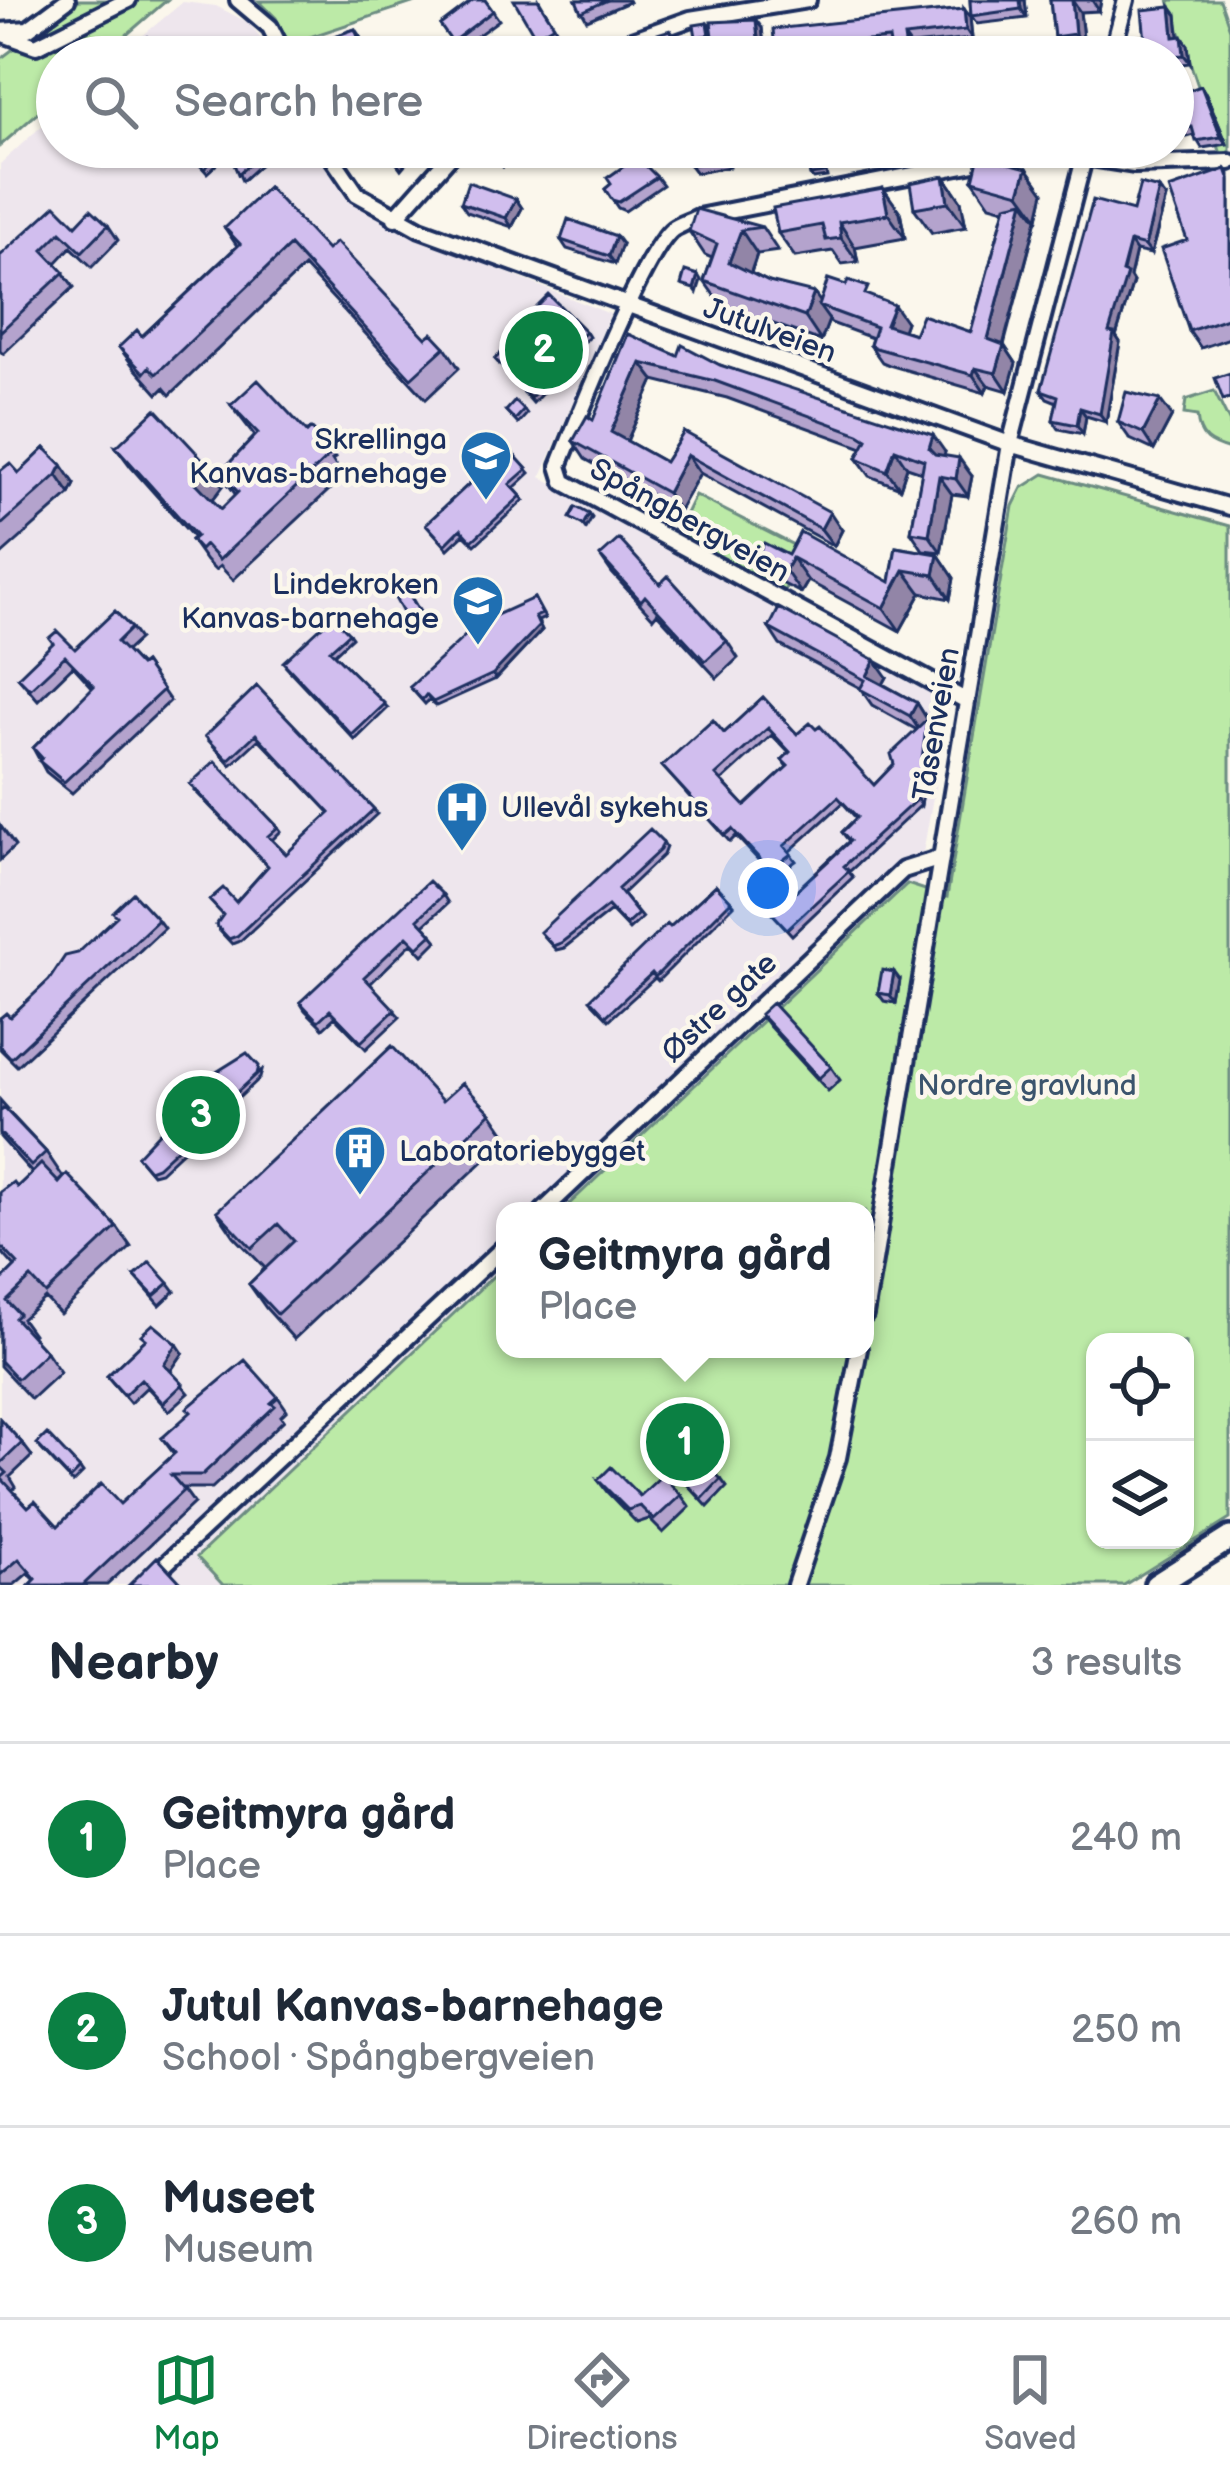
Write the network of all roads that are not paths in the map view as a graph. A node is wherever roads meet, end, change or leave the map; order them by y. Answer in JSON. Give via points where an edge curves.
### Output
{"nodes":[{"id":1,"x":67,"y":0,"type":"edge"},
{"id":2,"x":128,"y":0,"type":"edge"},
{"id":3,"x":238,"y":0,"type":"edge"},
{"id":4,"x":808,"y":0,"type":"edge"},
{"id":5,"x":1126,"y":0,"type":"edge"},
{"id":6,"x":0,"y":32,"type":"edge"},
{"id":7,"x":56,"y":36,"type":"edge"},
{"id":8,"x":274,"y":36,"type":"edge"},
{"id":9,"x":643,"y":36,"type":"edge"},
{"id":10,"x":1117,"y":36,"type":"edge"},
{"id":11,"x":36,"y":46,"type":"edge"},
{"id":12,"x":1230,"y":162,"type":"edge"},
{"id":13,"x":1194,"y":163,"type":"edge"},
{"id":14,"x":339,"y":168,"type":"edge"},
{"id":15,"x":439,"y":168,"type":"edge"},
{"id":16,"x":948,"y":168,"type":"edge"},
{"id":17,"x":1082,"y":168,"type":"edge"},
{"id":18,"x":395,"y":218,"type":"junction"},
{"id":19,"x":628,"y":306,"type":"junction"},
{"id":20,"x":1010,"y":444,"type":"junction"},
{"id":21,"x":1230,"y":507,"type":"edge"},
{"id":22,"x":967,"y":701,"type":"junction"},
{"id":23,"x":940,"y":858,"type":"junction"},
{"id":24,"x":552,"y":1202,"type":"edge"},
{"id":25,"x":496,"y":1254,"type":"edge"},
{"id":26,"x":874,"y":1260,"type":"edge"},
{"id":27,"x":858,"y":1358,"type":"edge"},
{"id":28,"x":1230,"y":1538,"type":"edge"},
{"id":29,"x":142,"y":1585,"type":"edge"},
{"id":30,"x":795,"y":1585,"type":"edge"},
{"id":31,"x":1156,"y":1585,"type":"edge"}],
"edges":[{"from":1,"to":6,"type":"street","via":[[28,29]]},
{"from":2,"to":7,"type":"street"},
{"from":3,"to":8,"type":"street"},
{"from":4,"to":9,"type":"street","via":[[690,19]]},
{"from":5,"to":10,"type":"street"},
{"from":6,"to":11,"type":"street"},
{"from":12,"to":13,"type":"street","name":"Spångbergveien"},
{"from":14,"to":18,"type":"street","name":"Jutulveien","via":[[357,194]]},
{"from":15,"to":18,"type":"street"},
{"from":16,"to":19,"type":"street","name":"Spångbergveien","via":[[698,217],[660,244]]},
{"from":17,"to":20,"type":"street","name":"Tåsenveien"},
{"from":18,"to":19,"type":"street","name":"Jutulveien"},
{"from":19,"to":20,"type":"street","name":"Jutulveien"},
{"from":19,"to":22,"type":"street","name":"Spångbergveien","via":[[559,466],[564,482]]},
{"from":20,"to":21,"type":"street","name":"Jutulveien"},
{"from":20,"to":22,"type":"street","name":"Tåsenveien"},
{"from":22,"to":23,"type":"street","name":"Tåsenveien"},
{"from":23,"to":24,"type":"street","name":"Østre gate","via":[[903,870]]},
{"from":23,"to":26,"type":"street","name":"Tåsenveien"},
{"from":25,"to":29,"type":"street"},
{"from":27,"to":30,"type":"street","via":[[838,1458]]},
{"from":28,"to":31,"type":"street"}]}
